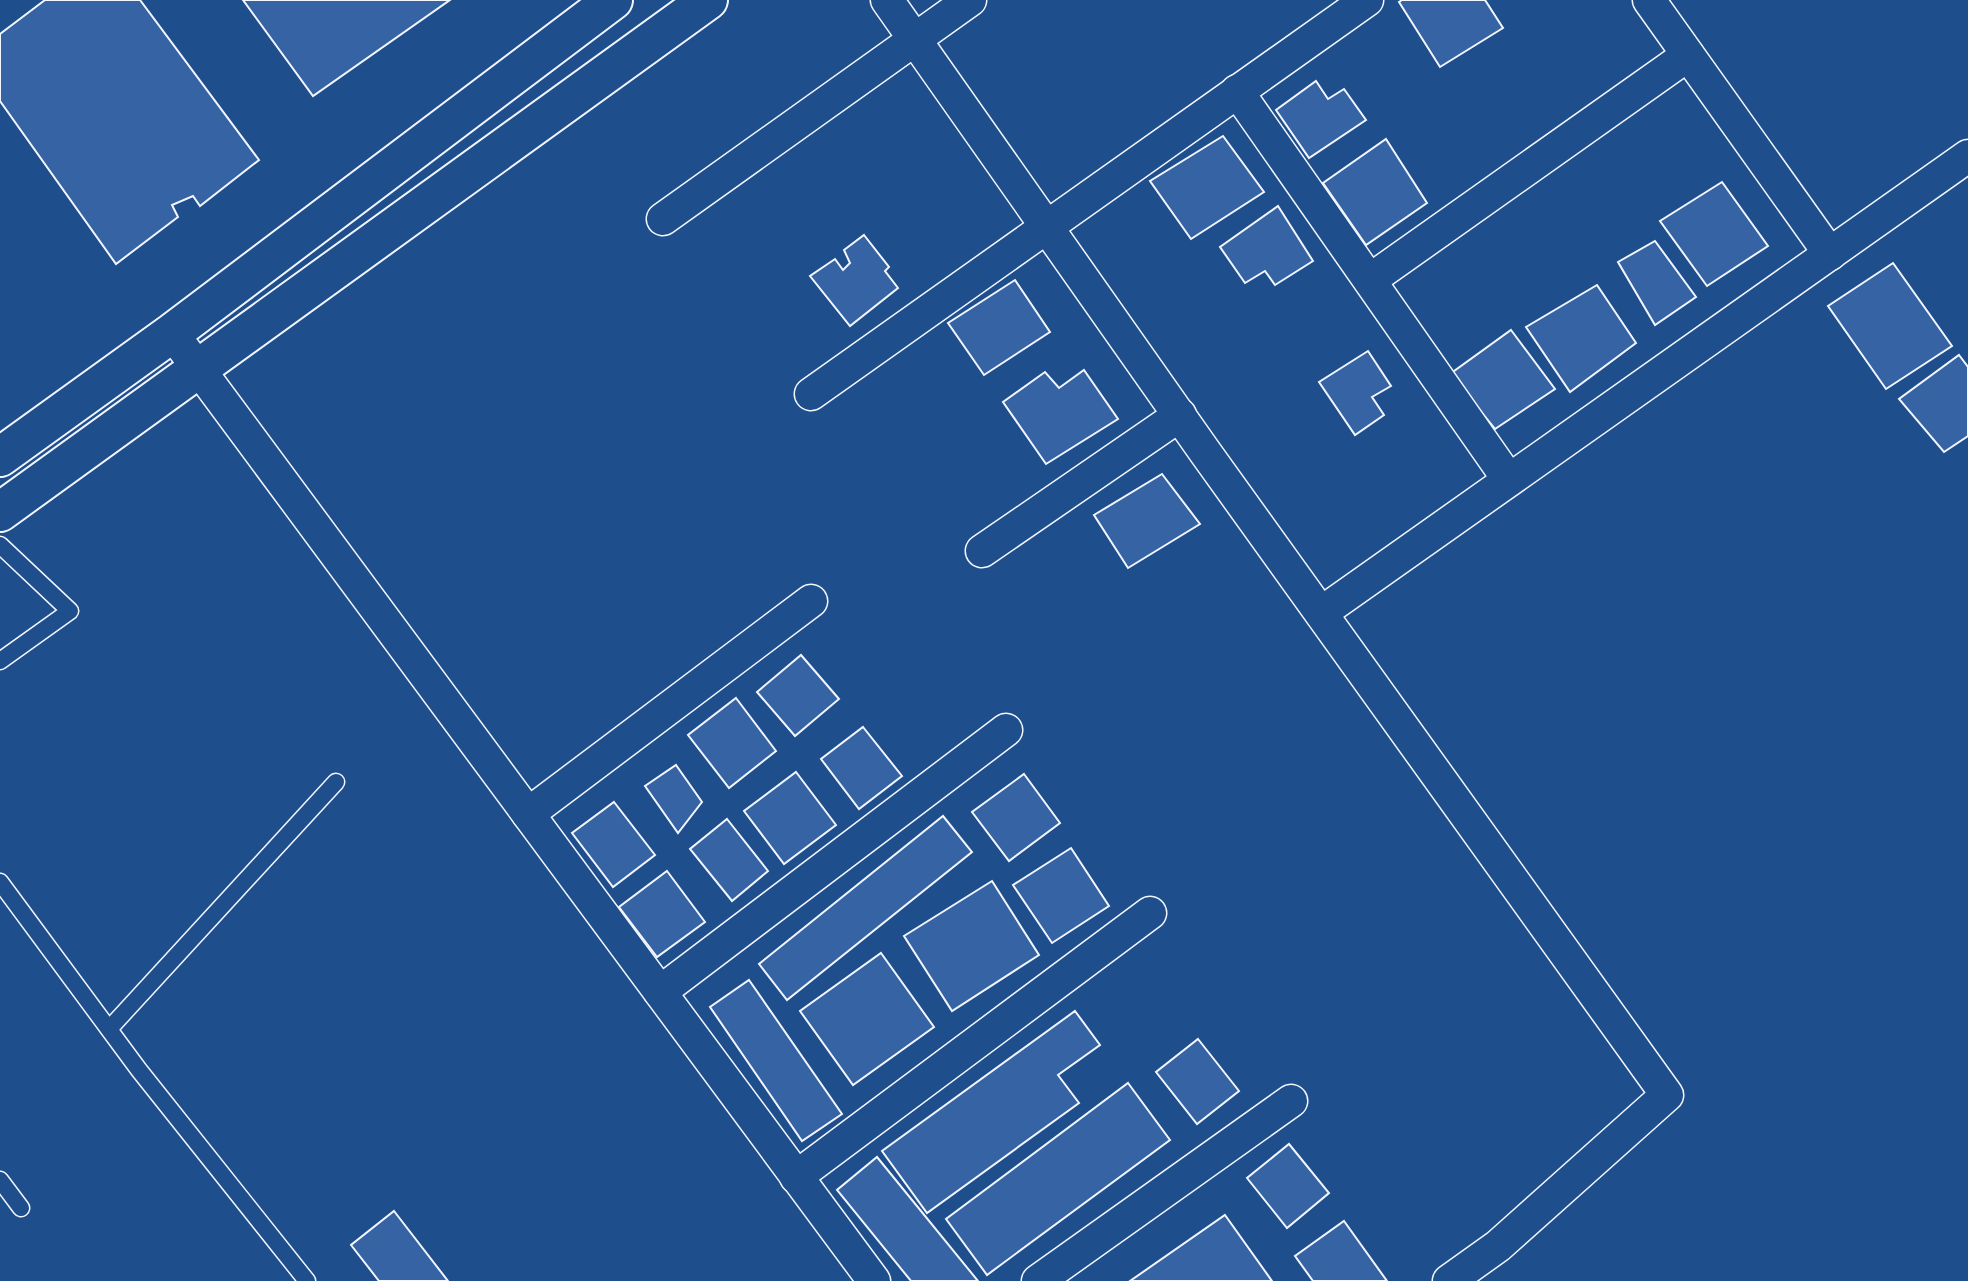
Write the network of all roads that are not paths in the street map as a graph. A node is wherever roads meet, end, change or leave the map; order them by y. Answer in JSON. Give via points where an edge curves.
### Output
{"nodes":[{"id":1,"x":613,"y":0,"type":"edge"},
{"id":2,"x":708,"y":0,"type":"edge"},
{"id":3,"x":887,"y":0,"type":"edge"},
{"id":4,"x":970,"y":0,"type":"edge"},
{"id":5,"x":1367,"y":0,"type":"edge"},
{"id":6,"x":1649,"y":0,"type":"edge"},
{"id":7,"x":915,"y":39,"type":"junction"},
{"id":8,"x":1688,"y":55,"type":"junction"},
{"id":9,"x":1237,"y":91,"type":"junction"},
{"id":10,"x":1968,"y":156,"type":"edge"},
{"id":11,"x":663,"y":219,"type":"dead end"},
{"id":12,"x":1046,"y":226,"type":"junction"},
{"id":13,"x":1830,"y":254,"type":"junction"},
{"id":14,"x":1370,"y":280,"type":"junction"},
{"id":15,"x":172,"y":333,"type":"junction"},
{"id":16,"x":195,"y":368,"type":"junction"},
{"id":17,"x":811,"y":394,"type":"dead end"},
{"id":18,"x":1180,"y":415,"type":"junction"},
{"id":19,"x":0,"y":457,"type":"edge"},
{"id":20,"x":1509,"y":480,"type":"junction"},
{"id":21,"x":0,"y":512,"type":"edge"},
{"id":22,"x":0,"y":545,"type":"edge"},
{"id":23,"x":982,"y":551,"type":"dead end"},
{"id":24,"x":811,"y":601,"type":"dead end"},
{"id":25,"x":1321,"y":614,"type":"junction"},
{"id":26,"x":0,"y":661,"type":"edge"},
{"id":27,"x":1006,"y":730,"type":"dead end"},
{"id":28,"x":336,"y":782,"type":"dead end"},
{"id":29,"x":528,"y":814,"type":"junction"},
{"id":30,"x":0,"y":882,"type":"edge"},
{"id":31,"x":1150,"y":913,"type":"dead end"},
{"id":32,"x":660,"y":992,"type":"junction"},
{"id":33,"x":109,"y":1028,"type":"junction"},
{"id":34,"x":1291,"y":1101,"type":"dead end"},
{"id":35,"x":796,"y":1177,"type":"junction"},
{"id":36,"x":0,"y":1180,"type":"edge"},
{"id":37,"x":21,"y":1208,"type":"dead end"},
{"id":38,"x":307,"y":1281,"type":"edge"},
{"id":39,"x":874,"y":1281,"type":"edge"},
{"id":40,"x":1038,"y":1281,"type":"edge"},
{"id":41,"x":1449,"y":1281,"type":"edge"}],
"edges":[{"from":1,"to":15,"type":"street"},
{"from":2,"to":16,"type":"street"},
{"from":3,"to":7,"type":"street"},
{"from":4,"to":7,"type":"street"},
{"from":5,"to":9,"type":"street"},
{"from":6,"to":8,"type":"street"},
{"from":7,"to":11,"type":"street"},
{"from":7,"to":12,"type":"street"},
{"from":8,"to":13,"type":"street"},
{"from":8,"to":14,"type":"street"},
{"from":9,"to":12,"type":"street"},
{"from":9,"to":14,"type":"street"},
{"from":10,"to":13,"type":"street"},
{"from":12,"to":17,"type":"street"},
{"from":12,"to":18,"type":"street"},
{"from":13,"to":20,"type":"street"},
{"from":14,"to":20,"type":"street"},
{"from":15,"to":16,"type":"street"},
{"from":15,"to":19,"type":"street"},
{"from":16,"to":21,"type":"street"},
{"from":16,"to":29,"type":"street"},
{"from":18,"to":23,"type":"street"},
{"from":18,"to":25,"type":"street"},
{"from":20,"to":25,"type":"street"},
{"from":22,"to":26,"type":"lane","via":[[70,611]]},
{"from":24,"to":29,"type":"street"},
{"from":25,"to":41,"type":"street","via":[[1667,1095],[1498,1246]]},
{"from":27,"to":32,"type":"street"},
{"from":28,"to":33,"type":"lane"},
{"from":29,"to":32,"type":"street"},
{"from":30,"to":33,"type":"lane"},
{"from":31,"to":35,"type":"street"},
{"from":32,"to":35,"type":"street"},
{"from":33,"to":38,"type":"lane"},
{"from":34,"to":40,"type":"street"},
{"from":35,"to":39,"type":"street"},
{"from":36,"to":37,"type":"lane"}]}
